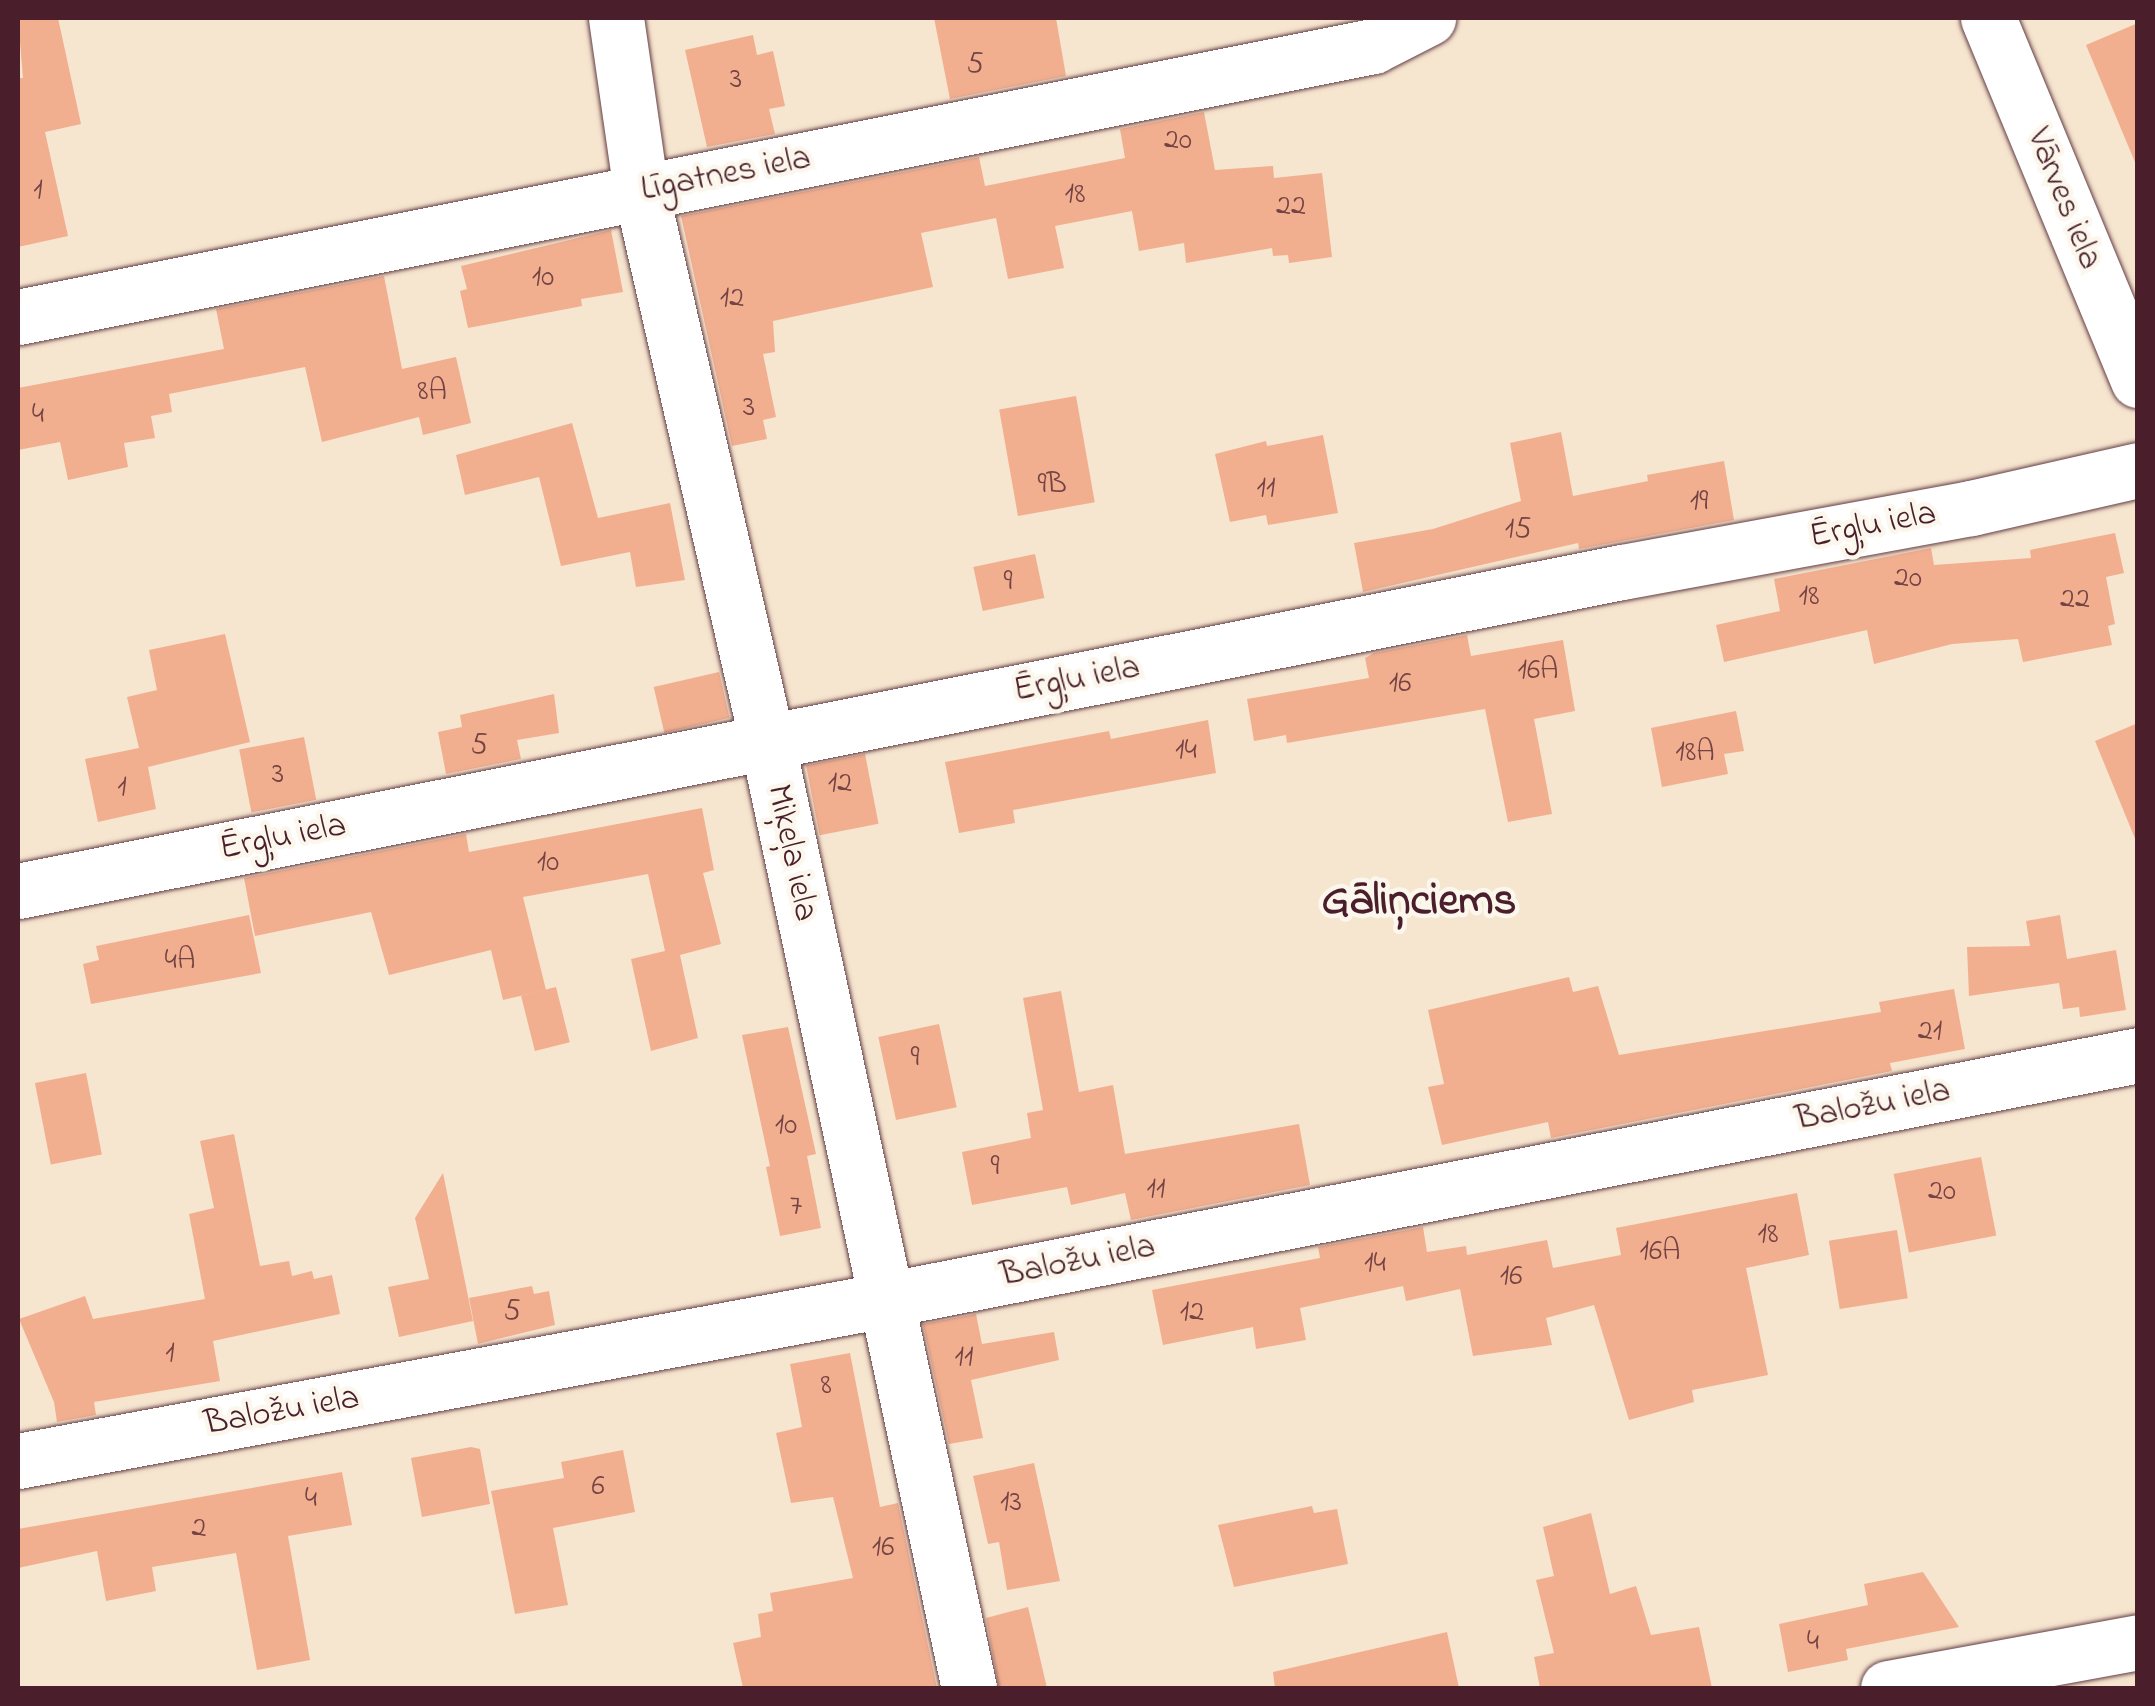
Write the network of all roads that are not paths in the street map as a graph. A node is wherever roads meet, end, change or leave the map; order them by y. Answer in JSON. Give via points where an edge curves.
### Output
{"nodes":[{"id":1,"x":616,"y":18,"type":"edge"},
{"id":2,"x":1428,"y":18,"type":"edge"},
{"id":3,"x":1988,"y":18,"type":"edge"},
{"id":4,"x":1354,"y":32,"type":"edge"},
{"id":5,"x":641,"y":192,"type":"junction"},
{"id":6,"x":18,"y":317,"type":"edge"},
{"id":7,"x":2138,"y":380,"type":"edge"},
{"id":8,"x":2138,"y":470,"type":"edge"},
{"id":9,"x":768,"y":741,"type":"junction"},
{"id":10,"x":18,"y":891,"type":"edge"},
{"id":11,"x":2138,"y":1054,"type":"edge"},
{"id":12,"x":885,"y":1300,"type":"junction"},
{"id":13,"x":18,"y":1461,"type":"edge"},
{"id":14,"x":2138,"y":1642,"type":"edge"},
{"id":15,"x":968,"y":1688,"type":"edge"},
{"id":16,"x":1888,"y":1688,"type":"edge"}],
"edges":[{"from":1,"to":5,"type":"street","name":"Miķeļa iela"},
{"from":2,"to":4,"type":"street","name":"Līgatnes iela"},
{"from":3,"to":7,"type":"street","name":"Vārves iela"},
{"from":4,"to":5,"type":"street","name":"Līgatnes iela"},
{"from":5,"to":6,"type":"street","name":"Līgatnes iela"},
{"from":5,"to":9,"type":"street","name":"Miķeļa iela"},
{"from":8,"to":9,"type":"street","name":"Ērgļu iela","via":[[1972,508]]},
{"from":9,"to":10,"type":"street","name":"Ērgļu iela"},
{"from":9,"to":12,"type":"street","name":"Miķeļa iela"},
{"from":11,"to":12,"type":"street","name":"Baložu iela"},
{"from":12,"to":13,"type":"street","name":"Baložu iela"},
{"from":12,"to":15,"type":"street","name":"Miķeļa iela"},
{"from":14,"to":16,"type":"street"}]}
